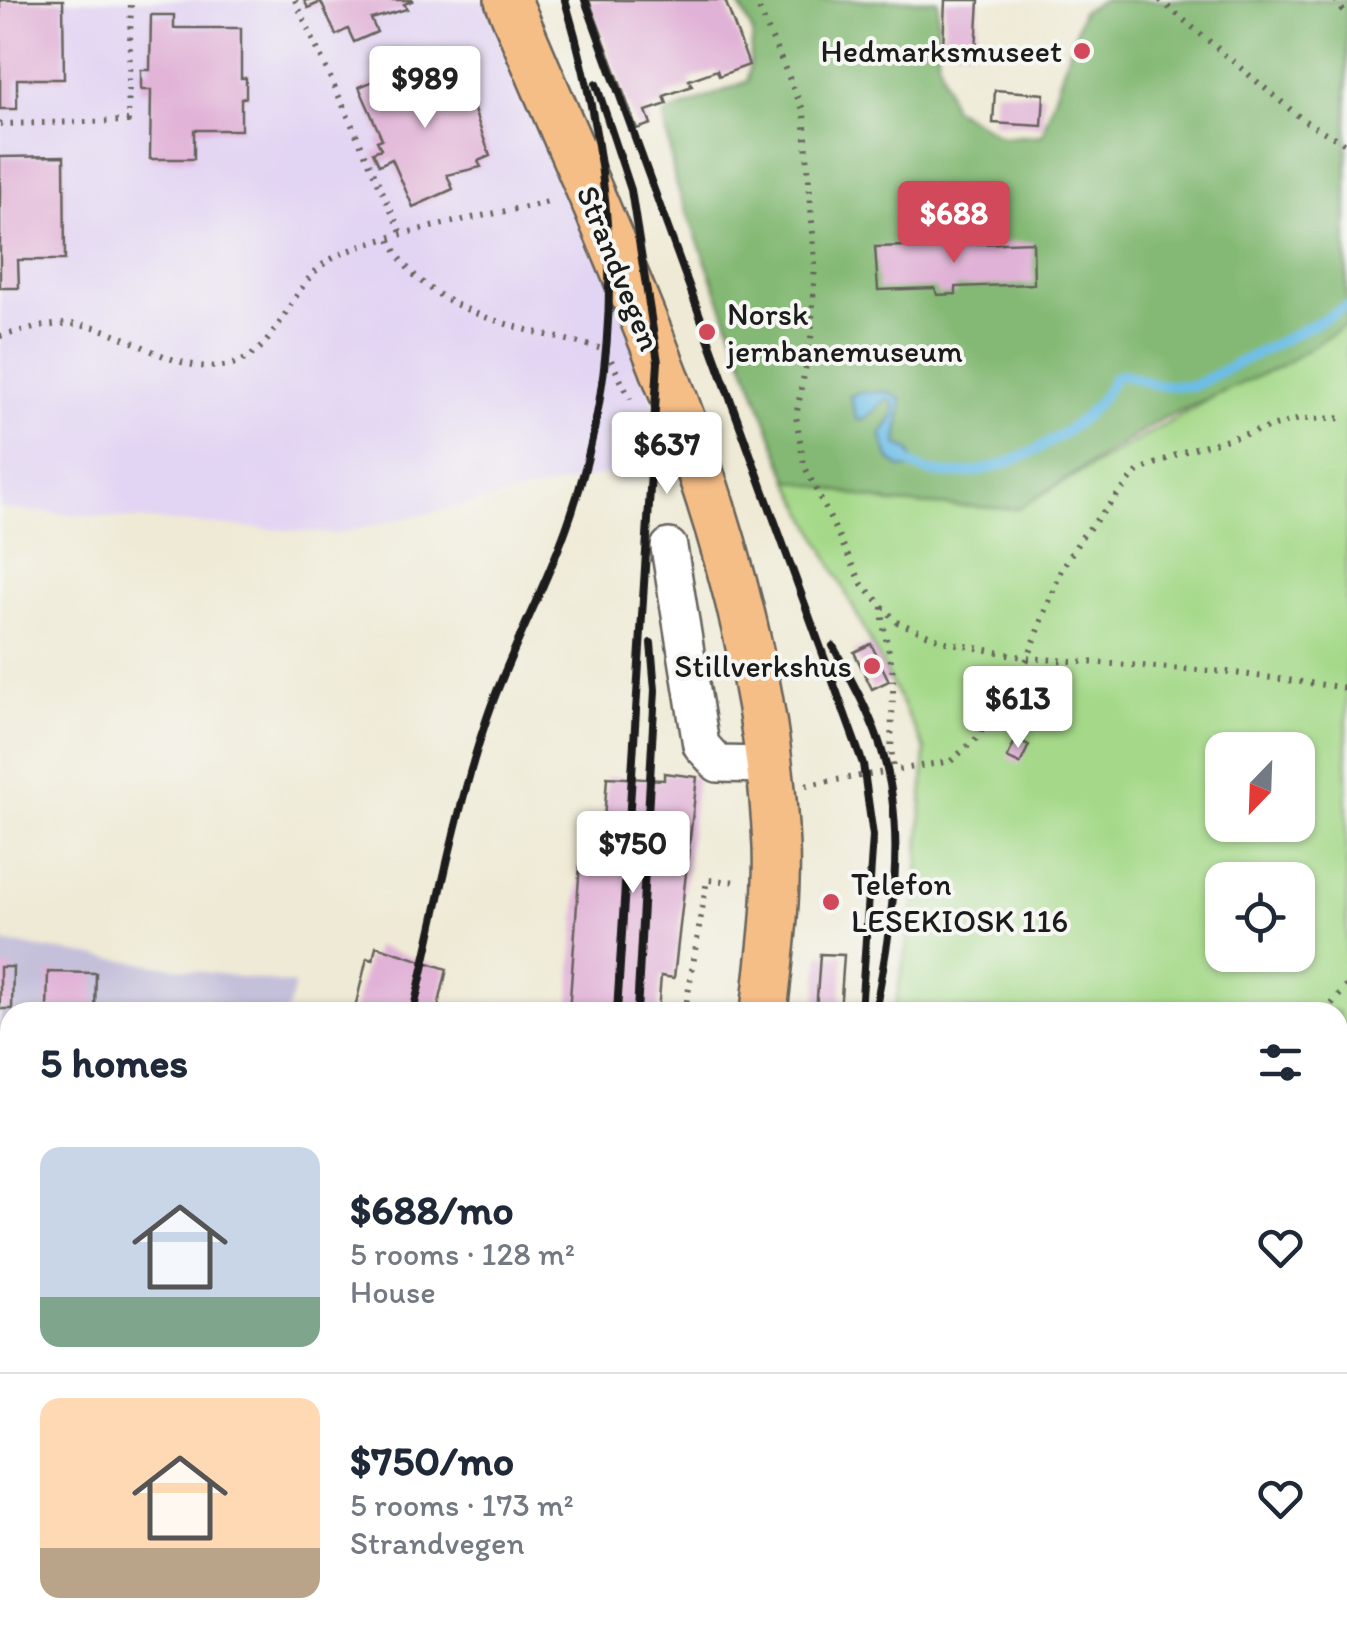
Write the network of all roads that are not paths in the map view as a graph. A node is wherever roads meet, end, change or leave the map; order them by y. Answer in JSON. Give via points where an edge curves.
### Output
{"nodes":[{"id":1,"x":508,"y":0,"type":"edge"},
{"id":2,"x":669,"y":548,"type":"dead end"},
{"id":3,"x":783,"y":775,"type":"junction"},
{"id":4,"x":765,"y":1002,"type":"edge"}],
"edges":[{"from":1,"to":3,"type":"main road","name":"Strandvegen","via":[[692,452]]},
{"from":2,"to":3,"type":"lane","via":[[701,745],[718,764]]},
{"from":3,"to":4,"type":"main road","name":"Strandvegen"}]}
